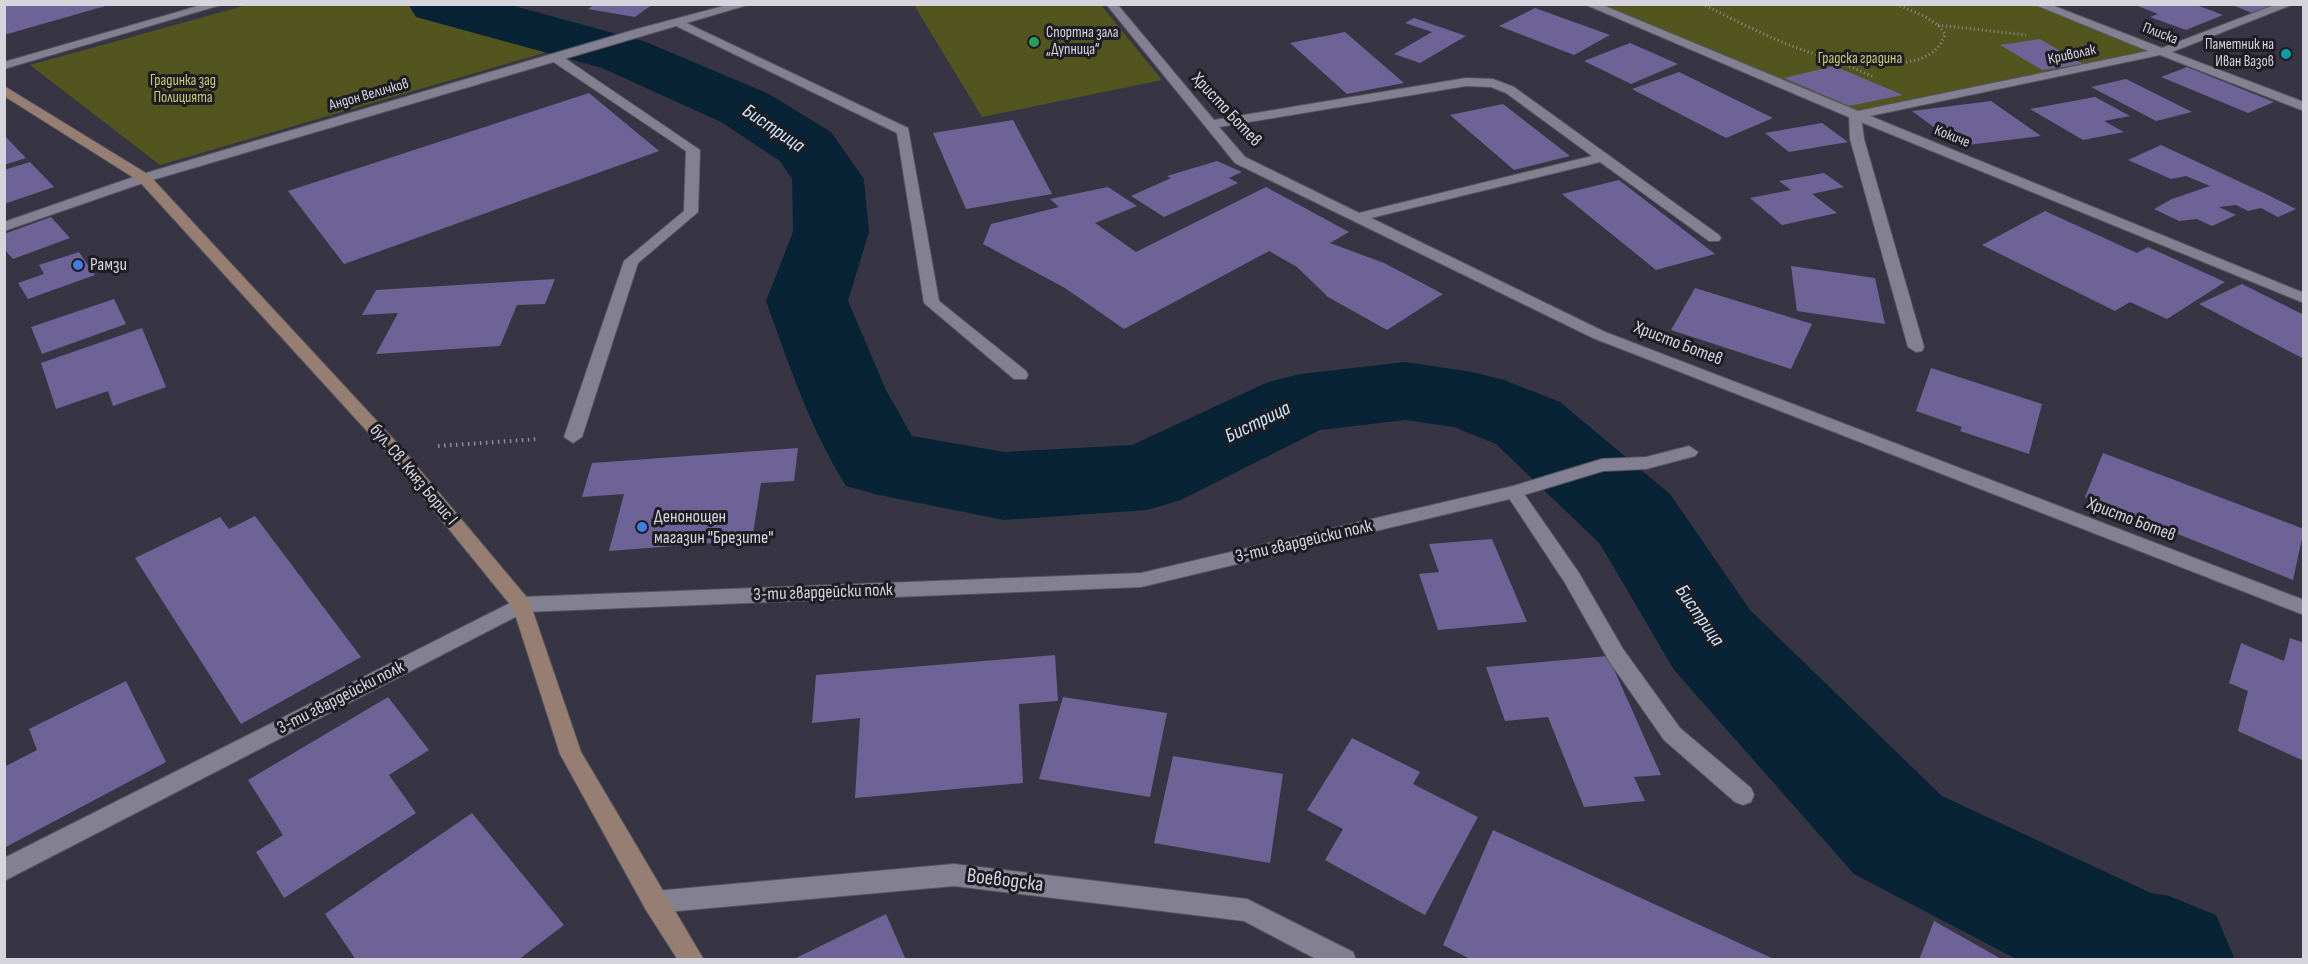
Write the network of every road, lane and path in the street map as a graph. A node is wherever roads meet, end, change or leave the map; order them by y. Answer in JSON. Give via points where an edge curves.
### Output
{"nodes":[{"id":1,"x":219,"y":4,"type":"edge"},
{"id":2,"x":746,"y":4,"type":"edge"},
{"id":3,"x":1111,"y":4,"type":"edge"},
{"id":4,"x":1589,"y":4,"type":"edge"},
{"id":5,"x":1702,"y":4,"type":"edge"},
{"id":6,"x":1896,"y":4,"type":"edge"},
{"id":7,"x":2038,"y":4,"type":"edge"},
{"id":8,"x":2289,"y":4,"type":"edge"},
{"id":9,"x":676,"y":22,"type":"junction"},
{"id":10,"x":2164,"y":51,"type":"junction"},
{"id":11,"x":556,"y":58,"type":"junction"},
{"id":12,"x":4,"y":66,"type":"edge"},
{"id":13,"x":4,"y":90,"type":"edge"},
{"id":14,"x":2304,"y":107,"type":"edge"},
{"id":15,"x":1855,"y":115,"type":"junction"},
{"id":16,"x":1212,"y":124,"type":"junction"},
{"id":17,"x":1603,"y":157,"type":"junction"},
{"id":18,"x":144,"y":178,"type":"junction"},
{"id":19,"x":1359,"y":217,"type":"junction"},
{"id":20,"x":4,"y":227,"type":"edge"},
{"id":21,"x":1714,"y":238,"type":"dead end"},
{"id":22,"x":2304,"y":299,"type":"edge"},
{"id":23,"x":1916,"y":347,"type":"dead end"},
{"id":24,"x":1020,"y":375,"type":"dead end"},
{"id":25,"x":573,"y":437,"type":"joint"},
{"id":26,"x":393,"y":449,"type":"junction"},
{"id":27,"x":1689,"y":452,"type":"dead end"},
{"id":28,"x":1514,"y":492,"type":"junction"},
{"id":29,"x":522,"y":605,"type":"junction"},
{"id":30,"x":2304,"y":608,"type":"edge"},
{"id":31,"x":1743,"y":795,"type":"dead end"},
{"id":32,"x":4,"y":870,"type":"edge"},
{"id":33,"x":655,"y":902,"type":"junction"},
{"id":34,"x":692,"y":960,"type":"edge"},
{"id":35,"x":1344,"y":960,"type":"edge"}],
"edges":[{"from":1,"to":12,"type":"street"},
{"from":2,"to":9,"type":"street","name":"Андон Величков"},
{"from":3,"to":16,"type":"street","name":"Христо Ботев"},
{"from":4,"to":15,"type":"street","name":"Кокиче"},
{"from":5,"to":6,"type":"path","via":[[1808,54],[1874,65],[1924,58],[1937,49],[1945,34],[1938,25]]},
{"from":7,"to":10,"type":"street","name":"Плиска"},
{"from":8,"to":10,"type":"street","name":"Криволак"},
{"from":9,"to":11,"type":"street","name":"Андон Величков"},
{"from":9,"to":24,"type":"street","via":[[903,131],[932,303]]},
{"from":10,"to":14,"type":"street","name":"Плиска"},
{"from":10,"to":15,"type":"street","name":"Криволак"},
{"from":11,"to":18,"type":"street","name":"Андон Величков"},
{"from":11,"to":25,"type":"street","via":[[693,150],[691,212],[631,261]]},
{"from":13,"to":18,"type":"street","name":"бул. Св. Княз Борис I"},
{"from":15,"to":22,"type":"street","name":"Кокиче"},
{"from":15,"to":23,"type":"street","via":[[1857,139]]},
{"from":16,"to":17,"type":"street","via":[[1466,82],[1493,83],[1510,90]]},
{"from":16,"to":19,"type":"street","name":"Христо Ботев","via":[[1240,160]]},
{"from":17,"to":19,"type":"street"},
{"from":17,"to":21,"type":"street"},
{"from":18,"to":20,"type":"street","name":"Андон Величков"},
{"from":18,"to":26,"type":"street","name":"бул. Св. Княз Борис I"},
{"from":19,"to":30,"type":"street","name":"Христо Ботев","via":[[1599,335]]},
{"from":25,"to":26,"type":"path"},
{"from":26,"to":29,"type":"street","name":"бул. Св. Княз Борис I"},
{"from":27,"to":28,"type":"street","name":"3-ти гвардейски полк","via":[[1646,463],[1602,465]]},
{"from":28,"to":29,"type":"street","name":"3-ти гвардейски полк","via":[[1141,580]]},
{"from":28,"to":31,"type":"street","via":[[1572,578],[1616,655],[1672,734]]},
{"from":29,"to":32,"type":"street","name":"3-ти гвардейски полк"},
{"from":29,"to":33,"type":"street","name":"бул. Св. Княз Борис I","via":[[571,754]]},
{"from":33,"to":34,"type":"street","name":"бул. Св. Княз Борис I"},
{"from":33,"to":35,"type":"street","name":"Воеводска","via":[[954,875],[1247,909]]}]}
